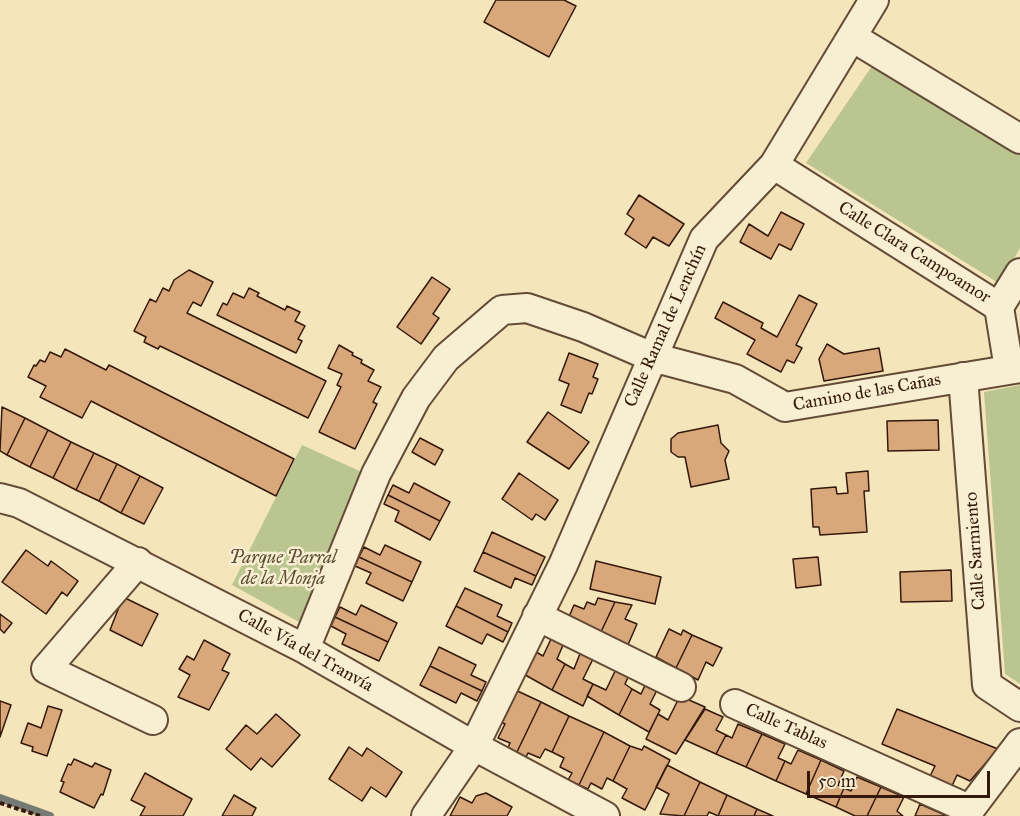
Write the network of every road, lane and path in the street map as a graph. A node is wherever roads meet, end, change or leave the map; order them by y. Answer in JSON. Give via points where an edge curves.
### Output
{"nodes":[{"id":1,"x":874,"y":0,"type":"edge"},
{"id":2,"x":852,"y":37,"type":"junction"},
{"id":3,"x":1020,"y":139,"type":"edge"},
{"id":4,"x":774,"y":165,"type":"junction"},
{"id":5,"x":1020,"y":273,"type":"edge"},
{"id":6,"x":999,"y":307,"type":"junction"},
{"id":7,"x":652,"y":357,"type":"junction"},
{"id":8,"x":1014,"y":368,"type":"edge"},
{"id":9,"x":963,"y":377,"type":"junction"},
{"id":10,"x":0,"y":498,"type":"edge"},
{"id":11,"x":138,"y":562,"type":"junction"},
{"id":12,"x":537,"y":616,"type":"junction"},
{"id":13,"x":305,"y":649,"type":"junction"},
{"id":14,"x":681,"y":687,"type":"dead end"},
{"id":15,"x":735,"y":704,"type":"dead end"},
{"id":16,"x":1020,"y":707,"type":"edge"},
{"id":17,"x":153,"y":720,"type":"dead end"},
{"id":18,"x":1020,"y":743,"type":"edge"},
{"id":19,"x":474,"y":746,"type":"junction"},
{"id":20,"x":0,"y":802,"type":"edge"},
{"id":21,"x":967,"y":812,"type":"edge"},
{"id":22,"x":40,"y":816,"type":"edge"},
{"id":23,"x":426,"y":816,"type":"edge"},
{"id":24,"x":604,"y":816,"type":"edge"}],
"edges":[{"from":1,"to":2,"type":"street","name":"Calle Ramal de Lenchín"},
{"from":2,"to":3,"type":"street"},
{"from":2,"to":4,"type":"street","name":"Calle Ramal de Lenchín"},
{"from":4,"to":6,"type":"street","name":"Calle Clara Campoamor"},
{"from":4,"to":7,"type":"street","name":"Calle Ramal de Lenchín","via":[[704,239]]},
{"from":5,"to":6,"type":"street"},
{"from":6,"to":8,"type":"street","name":"Calle Clara Campoamor"},
{"from":7,"to":9,"type":"street","name":"Camino de las Cañas","via":[[735,379],[785,408]]},
{"from":7,"to":12,"type":"street","name":"Calle Ramal de Lenchín"},
{"from":7,"to":13,"type":"street","name":"Camino de las Cañas","via":[[527,308],[502,309],[446,358],[416,398],[376,474]]},
{"from":8,"to":9,"type":"street","name":"Camino de las Cañas"},
{"from":9,"to":16,"type":"street","name":"Calle Sarmiento","via":[[987,685]]},
{"from":10,"to":11,"type":"street","name":"Calle Vía del Tranvía","via":[[19,503]]},
{"from":11,"to":13,"type":"street","name":"Calle Vía del Tranvía"},
{"from":11,"to":17,"type":"street","via":[[46,669]]},
{"from":12,"to":14,"type":"street"},
{"from":12,"to":19,"type":"street","name":"Calle Ramal de Lenchín"},
{"from":13,"to":19,"type":"street","name":"Calle Vía del Tranvía"},
{"from":15,"to":21,"type":"street","name":"Calle Tablas"},
{"from":18,"to":21,"type":"street","name":"Calle Tablas"},
{"from":19,"to":23,"type":"street","name":"Calle Ramal de Lenchín"},
{"from":19,"to":24,"type":"street","name":"Calle Vía del Tranvía"},
{"from":20,"to":22,"type":"path"}]}
